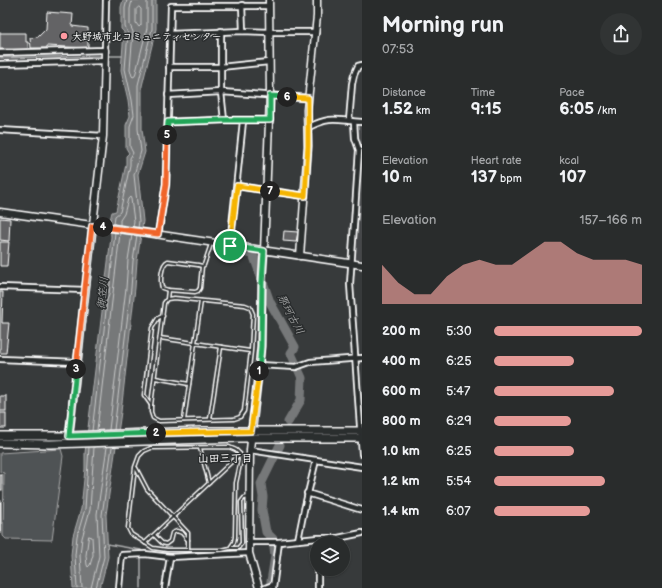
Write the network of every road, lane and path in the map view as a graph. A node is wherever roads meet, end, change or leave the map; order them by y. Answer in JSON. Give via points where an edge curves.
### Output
{"nodes":[{"id":1,"x":106,"y":0,"type":"edge"},
{"id":2,"x":317,"y":0,"type":"edge"},
{"id":3,"x":269,"y":3,"type":"edge"},
{"id":4,"x":242,"y":5,"type":"junction"},
{"id":5,"x":221,"y":31,"type":"junction"},
{"id":6,"x":243,"y":31,"type":"junction"},
{"id":7,"x":269,"y":32,"type":"junction"},
{"id":8,"x":316,"y":32,"type":"junction"},
{"id":9,"x":170,"y":34,"type":"junction"},
{"id":10,"x":105,"y":50,"type":"junction"},
{"id":11,"x":0,"y":52,"type":"edge"},
{"id":12,"x":104,"y":61,"type":"junction"},
{"id":13,"x":269,"y":62,"type":"junction"},
{"id":14,"x":0,"y":64,"type":"edge"},
{"id":15,"x":362,"y":65,"type":"edge"},
{"id":16,"x":221,"y":66,"type":"junction"},
{"id":17,"x":168,"y":67,"type":"junction"},
{"id":18,"x":221,"y":92,"type":"junction"},
{"id":19,"x":168,"y":95,"type":"junction"},
{"id":20,"x":270,"y":96,"type":"junction"},
{"id":21,"x":308,"y":98,"type":"junction"},
{"id":22,"x":224,"y":120,"type":"junction"},
{"id":23,"x":270,"y":120,"type":"junction"},
{"id":24,"x":243,"y":121,"type":"junction"},
{"id":25,"x":349,"y":121,"type":"junction"},
{"id":26,"x":168,"y":122,"type":"junction"},
{"id":27,"x":354,"y":122,"type":"junction"},
{"id":28,"x":362,"y":122,"type":"edge"},
{"id":29,"x":309,"y":127,"type":"junction"},
{"id":30,"x":0,"y":130,"type":"edge"},
{"id":31,"x":103,"y":136,"type":"junction"},
{"id":32,"x":237,"y":186,"type":"junction"},
{"id":33,"x":266,"y":191,"type":"junction"},
{"id":34,"x":305,"y":196,"type":"junction"},
{"id":35,"x":0,"y":212,"type":"edge"},
{"id":36,"x":95,"y":226,"type":"junction"},
{"id":37,"x":156,"y":234,"type":"junction"},
{"id":38,"x":211,"y":243,"type":"junction"},
{"id":39,"x":230,"y":246,"type":"junction"},
{"id":40,"x":264,"y":251,"type":"junction"},
{"id":41,"x":300,"y":256,"type":"junction"},
{"id":42,"x":351,"y":264,"type":"junction"},
{"id":43,"x":202,"y":266,"type":"junction"},
{"id":44,"x":362,"y":266,"type":"edge"},
{"id":45,"x":0,"y":287,"type":"edge"},
{"id":46,"x":85,"y":290,"type":"junction"},
{"id":47,"x":168,"y":290,"type":"junction"},
{"id":48,"x":168,"y":299,"type":"junction"},
{"id":49,"x":201,"y":301,"type":"junction"},
{"id":50,"x":163,"y":316,"type":"junction"},
{"id":51,"x":160,"y":338,"type":"junction"},
{"id":52,"x":195,"y":343,"type":"junction"},
{"id":53,"x":221,"y":347,"type":"junction"},
{"id":54,"x":251,"y":351,"type":"junction"},
{"id":55,"x":356,"y":358,"type":"junction"},
{"id":56,"x":362,"y":358,"type":"edge"},
{"id":57,"x":0,"y":359,"type":"edge"},
{"id":58,"x":77,"y":362,"type":"junction"},
{"id":59,"x":259,"y":365,"type":"junction"},
{"id":60,"x":155,"y":378,"type":"junction"},
{"id":61,"x":190,"y":384,"type":"junction"},
{"id":62,"x":151,"y":405,"type":"junction"},
{"id":63,"x":184,"y":420,"type":"junction"},
{"id":64,"x":210,"y":420,"type":"junction"},
{"id":65,"x":251,"y":434,"type":"junction"},
{"id":66,"x":361,"y":435,"type":"edge"},
{"id":67,"x":0,"y":436,"type":"edge"},
{"id":68,"x":69,"y":436,"type":"junction"},
{"id":69,"x":135,"y":437,"type":"junction"},
{"id":70,"x":0,"y":443,"type":"edge"},
{"id":71,"x":200,"y":448,"type":"junction"},
{"id":72,"x":250,"y":450,"type":"junction"},
{"id":73,"x":240,"y":454,"type":"junction"},
{"id":74,"x":362,"y":454,"type":"edge"},
{"id":75,"x":316,"y":460,"type":"junction"},
{"id":76,"x":135,"y":467,"type":"junction"},
{"id":77,"x":362,"y":467,"type":"edge"},
{"id":78,"x":209,"y":483,"type":"junction"},
{"id":79,"x":308,"y":493,"type":"junction"},
{"id":80,"x":250,"y":496,"type":"junction"},
{"id":81,"x":362,"y":510,"type":"edge"},
{"id":82,"x":173,"y":517,"type":"junction"},
{"id":83,"x":362,"y":534,"type":"edge"},
{"id":84,"x":154,"y":535,"type":"junction"},
{"id":85,"x":350,"y":536,"type":"edge"},
{"id":86,"x":188,"y":540,"type":"junction"},
{"id":87,"x":298,"y":540,"type":"junction"},
{"id":88,"x":310,"y":541,"type":"edge"},
{"id":89,"x":249,"y":542,"type":"junction"},
{"id":90,"x":279,"y":542,"type":"junction"},
{"id":91,"x":145,"y":543,"type":"junction"},
{"id":92,"x":230,"y":548,"type":"junction"},
{"id":93,"x":188,"y":549,"type":"junction"},
{"id":94,"x":249,"y":553,"type":"junction"},
{"id":95,"x":170,"y":557,"type":"junction"},
{"id":96,"x":318,"y":576,"type":"edge"},
{"id":97,"x":273,"y":586,"type":"edge"},
{"id":98,"x":120,"y":588,"type":"edge"},
{"id":99,"x":165,"y":588,"type":"edge"},
{"id":100,"x":259,"y":588,"type":"edge"},
{"id":101,"x":265,"y":588,"type":"edge"},
{"id":102,"x":318,"y":588,"type":"edge"}],
"edges":[{"from":1,"to":10,"type":"street"},
{"from":2,"to":8,"type":"street"},
{"from":3,"to":4,"type":"street"},
{"from":3,"to":7,"type":"street"},
{"from":4,"to":6,"type":"street"},
{"from":4,"to":9,"type":"street","via":[[171,6]]},
{"from":5,"to":6,"type":"street"},
{"from":5,"to":9,"type":"street"},
{"from":5,"to":16,"type":"street"},
{"from":6,"to":7,"type":"street"},
{"from":7,"to":8,"type":"street"},
{"from":7,"to":13,"type":"street"},
{"from":8,"to":21,"type":"street"},
{"from":9,"to":17,"type":"street"},
{"from":10,"to":11,"type":"street"},
{"from":10,"to":12,"type":"street"},
{"from":12,"to":14,"type":"street"},
{"from":12,"to":31,"type":"street"},
{"from":13,"to":16,"type":"street"},
{"from":13,"to":20,"type":"street"},
{"from":15,"to":25,"type":"street","via":[[358,66],[354,75]]},
{"from":16,"to":17,"type":"street"},
{"from":16,"to":18,"type":"street"},
{"from":17,"to":19,"type":"street"},
{"from":18,"to":19,"type":"street"},
{"from":18,"to":20,"type":"street"},
{"from":18,"to":22,"type":"street"},
{"from":19,"to":26,"type":"street"},
{"from":20,"to":21,"type":"street"},
{"from":20,"to":23,"type":"street"},
{"from":21,"to":29,"type":"street"},
{"from":22,"to":24,"type":"street"},
{"from":22,"to":26,"type":"street"},
{"from":23,"to":24,"type":"street"},
{"from":23,"to":33,"type":"street"},
{"from":24,"to":32,"type":"street"},
{"from":25,"to":27,"type":"street"},
{"from":25,"to":29,"type":"street","via":[[321,121]]},
{"from":26,"to":37,"type":"street","via":[[166,184]]},
{"from":27,"to":28,"type":"street"},
{"from":27,"to":42,"type":"street","via":[[359,150]]},
{"from":29,"to":34,"type":"street"},
{"from":30,"to":31,"type":"street"},
{"from":31,"to":36,"type":"street"},
{"from":32,"to":33,"type":"street"},
{"from":32,"to":39,"type":"street"},
{"from":33,"to":34,"type":"street"},
{"from":33,"to":40,"type":"street"},
{"from":34,"to":41,"type":"street"},
{"from":35,"to":36,"type":"street"},
{"from":36,"to":37,"type":"street"},
{"from":36,"to":46,"type":"street"},
{"from":37,"to":38,"type":"street"},
{"from":38,"to":39,"type":"street"},
{"from":38,"to":43,"type":"lane"},
{"from":39,"to":40,"type":"street"},
{"from":40,"to":41,"type":"street"},
{"from":40,"to":59,"type":"street"},
{"from":41,"to":42,"type":"street"},
{"from":42,"to":44,"type":"street"},
{"from":42,"to":55,"type":"street","via":[[350,284]]},
{"from":43,"to":47,"type":"lane","via":[[198,291]]},
{"from":43,"to":47,"type":"lane","via":[[165,262],[161,284],[162,288]]},
{"from":45,"to":46,"type":"street"},
{"from":46,"to":58,"type":"street"},
{"from":47,"to":48,"type":"lane"},
{"from":48,"to":49,"type":"lane"},
{"from":48,"to":50,"type":"lane","via":[[164,303]]},
{"from":49,"to":52,"type":"lane"},
{"from":49,"to":54,"type":"lane","via":[[250,307],[253,314]]},
{"from":50,"to":51,"type":"lane"},
{"from":50,"to":62,"type":"lane","via":[[158,318],[152,328],[144,395]]},
{"from":51,"to":52,"type":"lane"},
{"from":51,"to":60,"type":"lane"},
{"from":52,"to":53,"type":"lane"},
{"from":52,"to":61,"type":"lane"},
{"from":53,"to":54,"type":"lane"},
{"from":53,"to":64,"type":"lane"},
{"from":54,"to":64,"type":"lane","via":[[244,411],[240,417],[234,419]]},
{"from":55,"to":56,"type":"street"},
{"from":55,"to":59,"type":"street","via":[[310,362],[296,367]]},
{"from":55,"to":66,"type":"street"},
{"from":57,"to":58,"type":"street"},
{"from":58,"to":68,"type":"street"},
{"from":59,"to":65,"type":"street"},
{"from":60,"to":61,"type":"lane"},
{"from":60,"to":62,"type":"lane"},
{"from":61,"to":63,"type":"lane"},
{"from":62,"to":63,"type":"lane","via":[[153,418],[159,421]]},
{"from":63,"to":64,"type":"lane"},
{"from":65,"to":66,"type":"main road"},
{"from":65,"to":69,"type":"main road"},
{"from":65,"to":72,"type":"street"},
{"from":66,"to":74,"type":"street"},
{"from":67,"to":68,"type":"main road"},
{"from":68,"to":69,"type":"main road"},
{"from":69,"to":70,"type":"main road","via":[[50,444]]},
{"from":71,"to":73,"type":"lane","via":[[229,447]]},
{"from":71,"to":76,"type":"lane","via":[[151,448],[139,456]]},
{"from":71,"to":78,"type":"lane"},
{"from":72,"to":75,"type":"street"},
{"from":72,"to":80,"type":"street"},
{"from":73,"to":78,"type":"lane"},
{"from":73,"to":92,"type":"lane","via":[[236,483],[235,537]]},
{"from":75,"to":77,"type":"street"},
{"from":75,"to":79,"type":"street"},
{"from":76,"to":82,"type":"lane","via":[[146,490]]},
{"from":76,"to":91,"type":"lane","via":[[128,528],[131,534]]},
{"from":78,"to":82,"type":"lane"},
{"from":79,"to":81,"type":"street"},
{"from":79,"to":87,"type":"street"},
{"from":80,"to":89,"type":"street"},
{"from":80,"to":92,"type":"lane","via":[[241,502],[242,543],[238,548]]},
{"from":82,"to":84,"type":"lane"},
{"from":82,"to":86,"type":"lane","via":[[188,533]]},
{"from":83,"to":85,"type":"street"},
{"from":84,"to":86,"type":"lane","via":[[166,544],[170,541],[172,533],[177,531]]},
{"from":84,"to":91,"type":"lane"},
{"from":86,"to":93,"type":"lane"},
{"from":87,"to":88,"type":"street"},
{"from":87,"to":90,"type":"street"},
{"from":89,"to":90,"type":"street"},
{"from":89,"to":94,"type":"street"},
{"from":90,"to":97,"type":"street"},
{"from":91,"to":93,"type":"lane","via":[[153,548],[167,550]]},
{"from":92,"to":93,"type":"lane"},
{"from":94,"to":95,"type":"street"},
{"from":94,"to":100,"type":"street"},
{"from":95,"to":98,"type":"street","via":[[122,555]]},
{"from":95,"to":99,"type":"street"},
{"from":96,"to":102,"type":"street"},
{"from":97,"to":101,"type":"street"}]}
